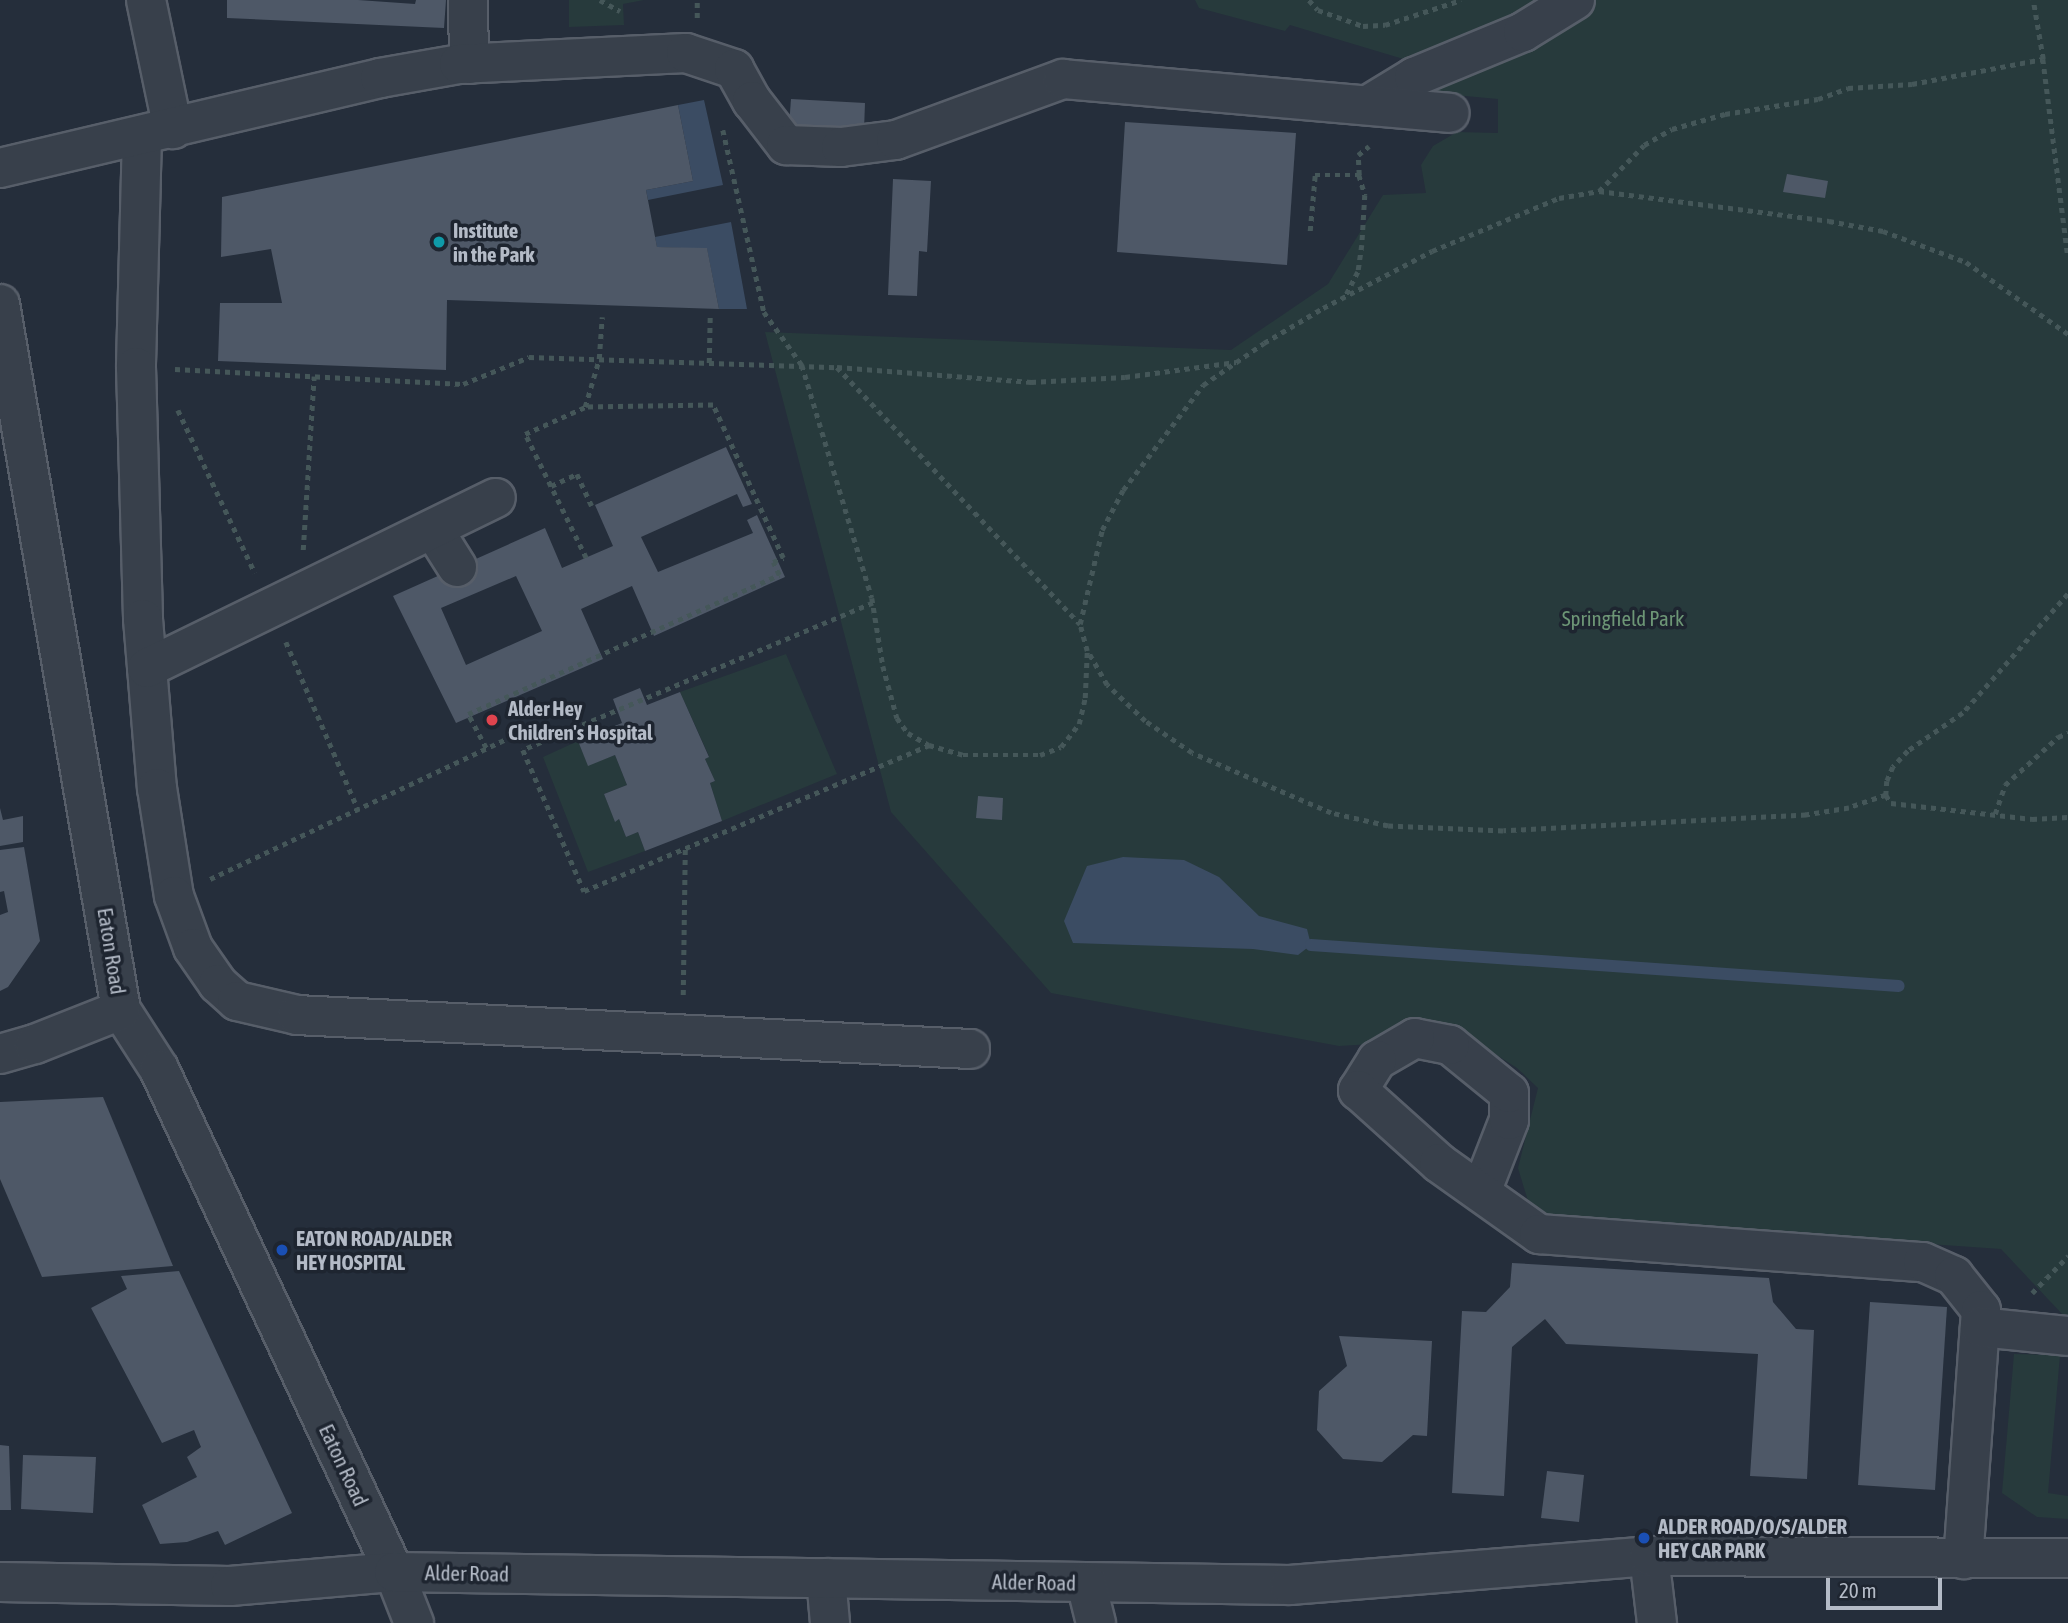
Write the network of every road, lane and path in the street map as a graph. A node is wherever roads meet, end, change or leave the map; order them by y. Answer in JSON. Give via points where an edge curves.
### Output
{"nodes":[{"id":1,"x":146,"y":0,"type":"edge"},
{"id":2,"x":468,"y":0,"type":"edge"},
{"id":3,"x":600,"y":0,"type":"edge"},
{"id":4,"x":697,"y":0,"type":"edge"},
{"id":5,"x":1309,"y":0,"type":"edge"},
{"id":6,"x":1461,"y":0,"type":"edge"},
{"id":7,"x":1575,"y":0,"type":"edge"},
{"id":8,"x":2033,"y":0,"type":"edge"},
{"id":9,"x":620,"y":11,"type":"dead end"},
{"id":10,"x":686,"y":53,"type":"junction"},
{"id":11,"x":2043,"y":59,"type":"junction"},
{"id":12,"x":469,"y":64,"type":"junction"},
{"id":13,"x":1370,"y":104,"type":"junction"},
{"id":14,"x":1450,"y":113,"type":"dead end"},
{"id":15,"x":722,"y":126,"type":"dead end"},
{"id":16,"x":157,"y":132,"type":"junction"},
{"id":17,"x":0,"y":168,"type":"edge"},
{"id":18,"x":1599,"y":191,"type":"junction"},
{"id":19,"x":1310,"y":231,"type":"dead end"},
{"id":20,"x":2068,"y":256,"type":"edge"},
{"id":21,"x":1345,"y":297,"type":"junction"},
{"id":22,"x":0,"y":304,"type":"edge"},
{"id":23,"x":602,"y":317,"type":"dead end"},
{"id":24,"x":710,"y":317,"type":"dead end"},
{"id":25,"x":2068,"y":334,"type":"edge"},
{"id":26,"x":599,"y":359,"type":"junction"},
{"id":27,"x":1237,"y":362,"type":"junction"},
{"id":28,"x":709,"y":363,"type":"junction"},
{"id":29,"x":802,"y":365,"type":"junction"},
{"id":30,"x":136,"y":367,"type":"junction"},
{"id":31,"x":837,"y":367,"type":"junction"},
{"id":32,"x":314,"y":376,"type":"junction"},
{"id":33,"x":176,"y":406,"type":"dead end"},
{"id":34,"x":585,"y":407,"type":"junction"},
{"id":35,"x":551,"y":486,"type":"junction"},
{"id":36,"x":496,"y":498,"type":"dead end"},
{"id":37,"x":592,"y":506,"type":"dead end"},
{"id":38,"x":433,"y":528,"type":"junction"},
{"id":39,"x":586,"y":558,"type":"dead end"},
{"id":40,"x":457,"y":567,"type":"dead end"},
{"id":41,"x":2068,"y":594,"type":"edge"},
{"id":42,"x":286,"y":601,"type":"junction"},
{"id":43,"x":873,"y":603,"type":"junction"},
{"id":44,"x":1080,"y":624,"type":"junction"},
{"id":45,"x":1087,"y":651,"type":"junction"},
{"id":46,"x":147,"y":668,"type":"junction"},
{"id":47,"x":2068,"y":733,"type":"edge"},
{"id":48,"x":538,"y":743,"type":"junction"},
{"id":49,"x":929,"y":745,"type":"junction"},
{"id":50,"x":486,"y":748,"type":"junction"},
{"id":51,"x":1886,"y":795,"type":"junction"},
{"id":52,"x":358,"y":808,"type":"junction"},
{"id":53,"x":1995,"y":814,"type":"junction"},
{"id":54,"x":2068,"y":817,"type":"edge"},
{"id":55,"x":685,"y":849,"type":"junction"},
{"id":56,"x":174,"y":896,"type":"junction"},
{"id":57,"x":121,"y":1010,"type":"junction"},
{"id":58,"x":683,"y":1035,"type":"junction"},
{"id":59,"x":970,"y":1049,"type":"dead end"},
{"id":60,"x":0,"y":1054,"type":"edge"},
{"id":61,"x":1481,"y":1192,"type":"dead end"},
{"id":62,"x":1980,"y":1327,"type":"junction"},
{"id":63,"x":2068,"y":1336,"type":"edge"},
{"id":64,"x":1649,"y":1556,"type":"junction"},
{"id":65,"x":2068,"y":1558,"type":"edge"},
{"id":66,"x":1963,"y":1559,"type":"junction"},
{"id":67,"x":394,"y":1572,"type":"junction"},
{"id":68,"x":826,"y":1578,"type":"junction"},
{"id":69,"x":0,"y":1582,"type":"edge"},
{"id":70,"x":1086,"y":1583,"type":"junction"},
{"id":71,"x":414,"y":1623,"type":"edge"},
{"id":72,"x":830,"y":1623,"type":"edge"},
{"id":73,"x":1096,"y":1623,"type":"edge"},
{"id":74,"x":1657,"y":1623,"type":"edge"}],
"edges":[{"from":1,"to":16,"type":"street"},
{"from":2,"to":12,"type":"street"},
{"from":3,"to":9,"type":"path"},
{"from":4,"to":10,"type":"path"},
{"from":5,"to":6,"type":"path","via":[[1318,10],[1363,26],[1385,25]]},
{"from":7,"to":13,"type":"street","via":[[1523,32],[1414,77]]},
{"from":8,"to":11,"type":"path"},
{"from":10,"to":12,"type":"street"},
{"from":10,"to":13,"type":"street","via":[[734,69],[786,145],[841,147],[896,140],[1063,79]]},
{"from":11,"to":18,"type":"path","via":[[1912,84],[1848,88],[1818,99],[1672,128],[1644,145]]},
{"from":11,"to":20,"type":"path"},
{"from":12,"to":16,"type":"street","via":[[380,78]]},
{"from":13,"to":14,"type":"street"},
{"from":15,"to":29,"type":"path","via":[[764,312]]},
{"from":16,"to":17,"type":"street"},
{"from":16,"to":30,"type":"street"},
{"from":18,"to":21,"type":"path","via":[[1559,198],[1432,251]]},
{"from":18,"to":25,"type":"path","via":[[1883,231],[1966,262]]},
{"from":19,"to":21,"type":"path","via":[[1315,175],[1359,175],[1365,195],[1362,244],[1358,272]]},
{"from":21,"to":27,"type":"path"},
{"from":22,"to":57,"type":"street","name":"Eaton Road"},
{"from":23,"to":26,"type":"path"},
{"from":24,"to":28,"type":"path"},
{"from":26,"to":28,"type":"path"},
{"from":26,"to":32,"type":"path","via":[[529,357],[463,384]]},
{"from":26,"to":34,"type":"path"},
{"from":27,"to":31,"type":"path","via":[[1125,377],[1031,382]]},
{"from":27,"to":44,"type":"path","via":[[1203,385],[1123,490],[1102,530]]},
{"from":28,"to":29,"type":"path"},
{"from":29,"to":31,"type":"path"},
{"from":29,"to":43,"type":"path"},
{"from":30,"to":32,"type":"path"},
{"from":30,"to":46,"type":"street"},
{"from":31,"to":44,"type":"path"},
{"from":32,"to":42,"type":"path"},
{"from":33,"to":42,"type":"path"},
{"from":34,"to":35,"type":"path","via":[[525,434]]},
{"from":34,"to":50,"type":"path","via":[[713,405],[783,558],[773,562],[779,575],[468,714]]},
{"from":35,"to":37,"type":"path","via":[[577,474]]},
{"from":35,"to":39,"type":"path"},
{"from":36,"to":38,"type":"street"},
{"from":38,"to":40,"type":"street"},
{"from":38,"to":42,"type":"street"},
{"from":41,"to":51,"type":"path","via":[[1963,713],[1908,751],[1893,767]]},
{"from":42,"to":46,"type":"street"},
{"from":42,"to":52,"type":"path"},
{"from":43,"to":48,"type":"path"},
{"from":43,"to":49,"type":"path","via":[[897,719],[908,733]]},
{"from":44,"to":45,"type":"path"},
{"from":45,"to":49,"type":"path","via":[[1079,723],[1061,747],[1040,755],[1004,757],[963,755]]},
{"from":45,"to":51,"type":"path","via":[[1107,685],[1145,721],[1192,753],[1331,813],[1388,826],[1503,831],[1806,815],[1849,808]]},
{"from":46,"to":56,"type":"street","via":[[157,788]]},
{"from":47,"to":53,"type":"path","via":[[2005,785]]},
{"from":48,"to":50,"type":"path","via":[[531,727]]},
{"from":48,"to":55,"type":"path","via":[[523,750],[584,891]]},
{"from":49,"to":55,"type":"path"},
{"from":50,"to":52,"type":"path"},
{"from":51,"to":53,"type":"path","via":[[1891,803]]},
{"from":52,"to":56,"type":"path"},
{"from":53,"to":54,"type":"path"},
{"from":55,"to":58,"type":"path"},
{"from":56,"to":58,"type":"street","via":[[193,948],[218,984],[237,1001],[260,1008],[297,1016]]},
{"from":57,"to":60,"type":"street"},
{"from":57,"to":67,"type":"street","name":"Eaton Road","via":[[159,1069]]},
{"from":58,"to":59,"type":"street"},
{"from":61,"to":62,"type":"street","via":[[1539,1234],[1923,1262],[1954,1276],[1982,1310]]},
{"from":62,"to":63,"type":"street"},
{"from":62,"to":66,"type":"street"},
{"from":64,"to":66,"type":"street","name":"Alder Road"},
{"from":64,"to":70,"type":"street","name":"Alder Road","via":[[1290,1585]]},
{"from":64,"to":74,"type":"street"},
{"from":65,"to":66,"type":"street","name":"Alder Road"},
{"from":67,"to":68,"type":"street","name":"Alder Road"},
{"from":67,"to":69,"type":"street","name":"Alder Road","via":[[230,1586]]},
{"from":67,"to":71,"type":"street","name":"Eaton Road"},
{"from":68,"to":70,"type":"street","name":"Alder Road"},
{"from":68,"to":72,"type":"street"},
{"from":70,"to":73,"type":"street"}]}
